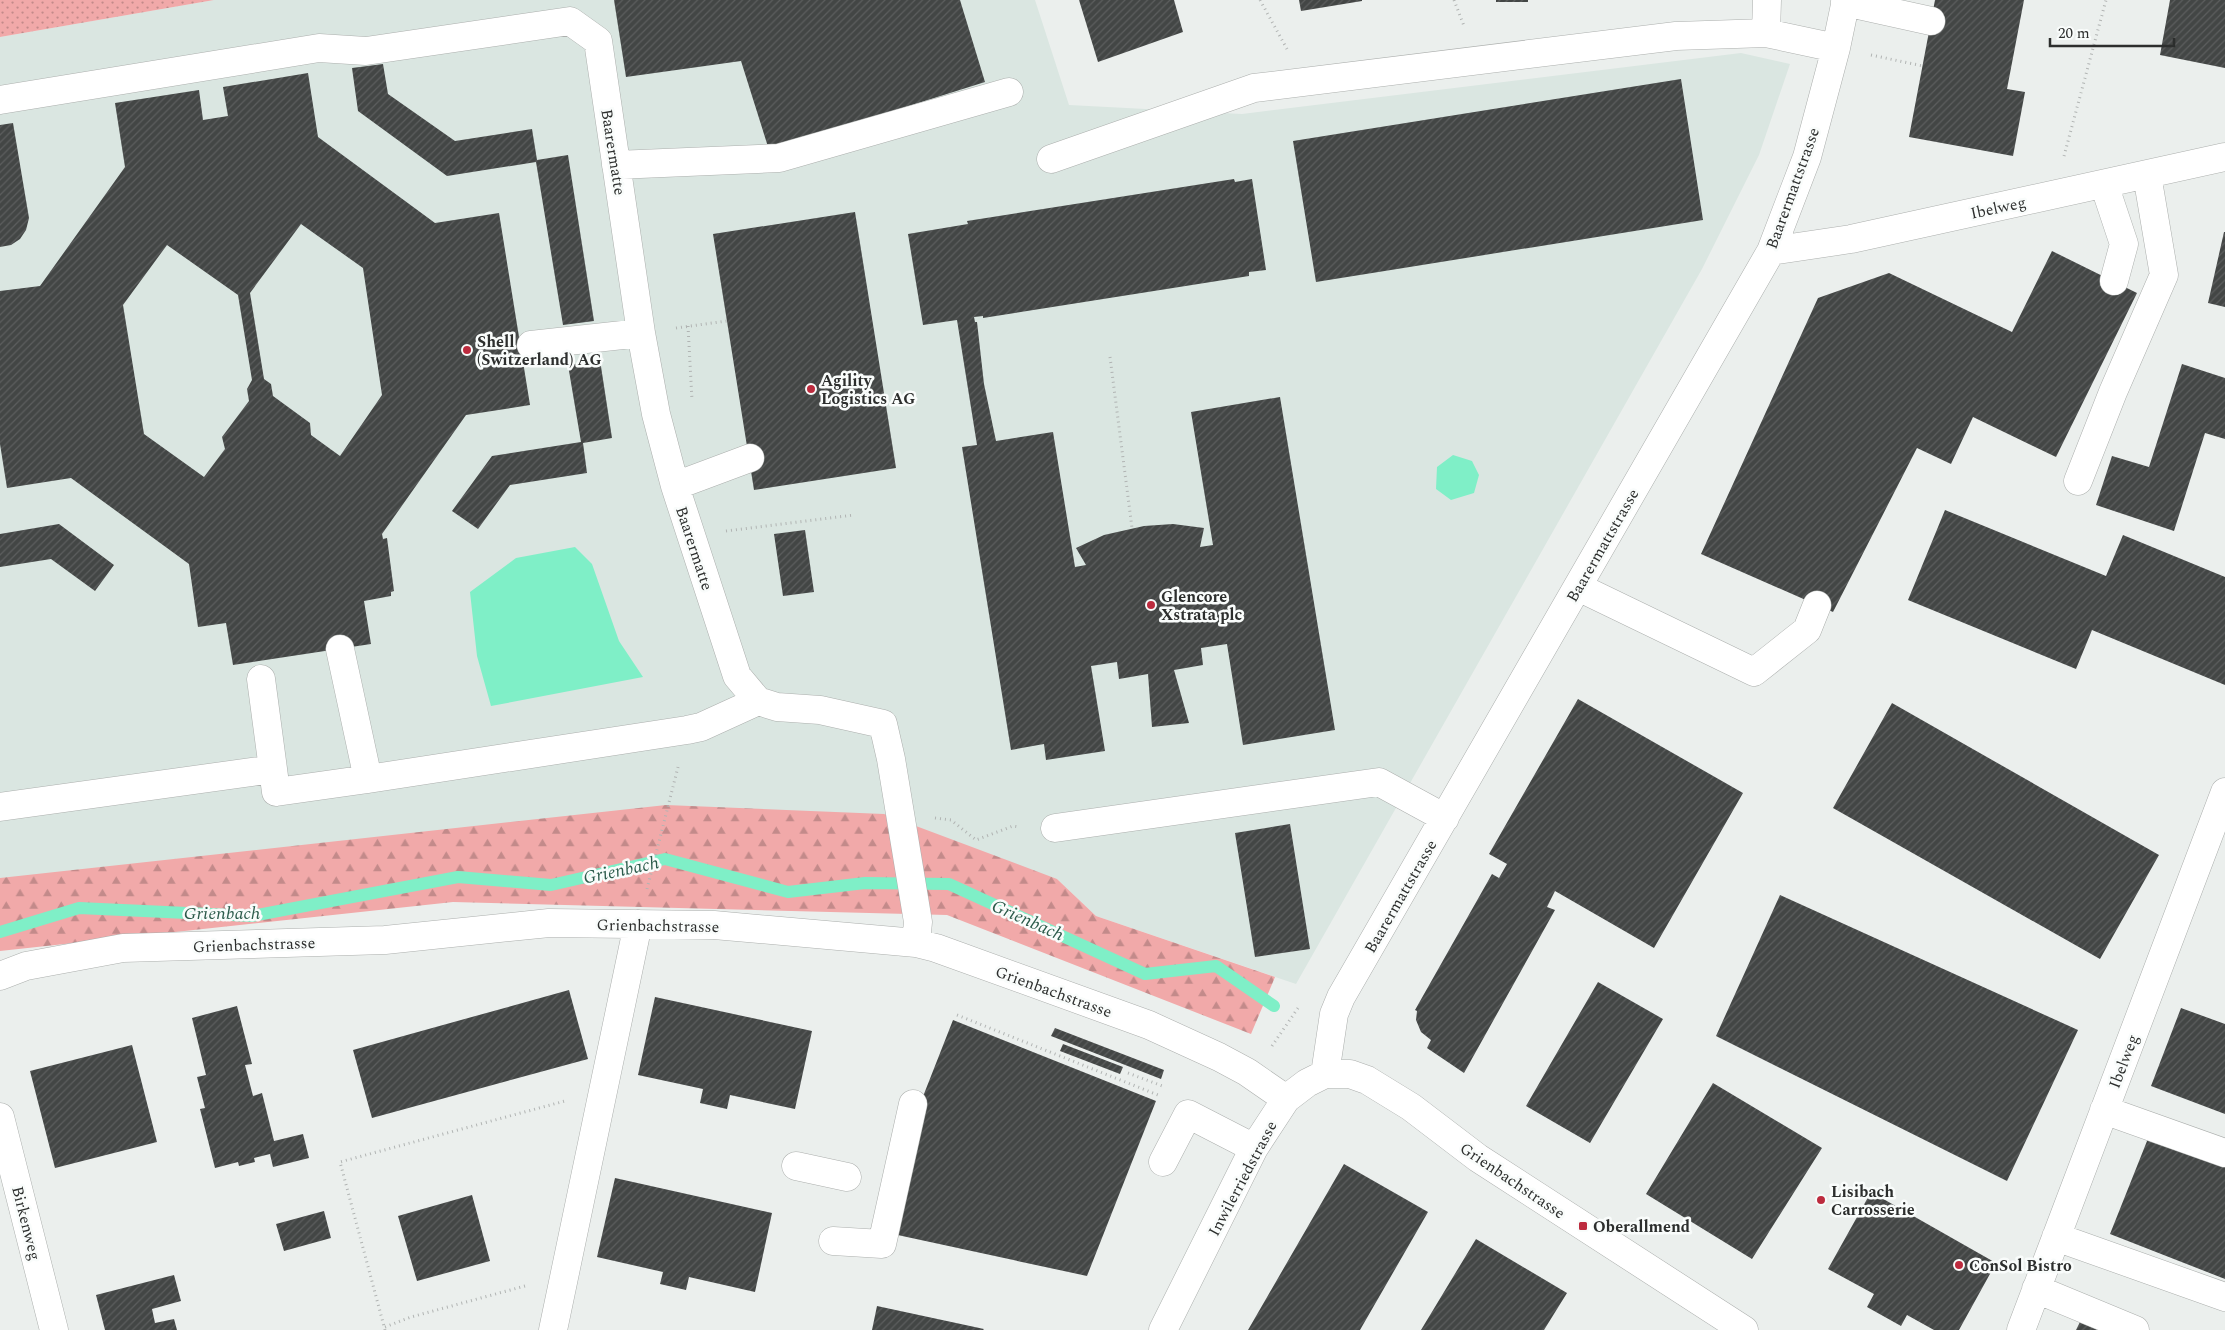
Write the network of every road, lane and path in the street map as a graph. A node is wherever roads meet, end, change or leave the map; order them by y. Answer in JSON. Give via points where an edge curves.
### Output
{"nodes":[{"id":1,"x":1260,"y":0,"type":"edge"},
{"id":2,"x":1767,"y":0,"type":"edge"},
{"id":3,"x":2106,"y":0,"type":"edge"},
{"id":4,"x":1846,"y":1,"type":"edge"},
{"id":5,"x":1931,"y":21,"type":"dead end"},
{"id":6,"x":1766,"y":33,"type":"junction"},
{"id":7,"x":1836,"y":48,"type":"junction"},
{"id":8,"x":1923,"y":66,"type":"dead end"},
{"id":9,"x":1306,"y":82,"type":"junction"},
{"id":10,"x":1009,"y":92,"type":"dead end"},
{"id":11,"x":0,"y":100,"type":"edge"},
{"id":12,"x":2225,"y":157,"type":"edge"},
{"id":13,"x":1051,"y":159,"type":"dead end"},
{"id":14,"x":616,"y":165,"type":"junction"},
{"id":15,"x":2147,"y":174,"type":"junction"},
{"id":16,"x":2104,"y":184,"type":"junction"},
{"id":17,"x":2054,"y":194,"type":"junction"},
{"id":18,"x":1771,"y":251,"type":"junction"},
{"id":19,"x":2114,"y":281,"type":"dead end"},
{"id":20,"x":727,"y":321,"type":"dead end"},
{"id":21,"x":641,"y":333,"type":"junction"},
{"id":22,"x":531,"y":345,"type":"dead end"},
{"id":23,"x":1110,"y":357,"type":"dead end"},
{"id":24,"x":750,"y":458,"type":"dead end"},
{"id":25,"x":2078,"y":480,"type":"dead end"},
{"id":26,"x":675,"y":486,"type":"junction"},
{"id":27,"x":854,"y":515,"type":"dead end"},
{"id":28,"x":1132,"y":528,"type":"dead end"},
{"id":29,"x":691,"y":536,"type":"junction"},
{"id":30,"x":1578,"y":587,"type":"junction"},
{"id":31,"x":1817,"y":605,"type":"dead end"},
{"id":32,"x":340,"y":649,"type":"dead end"},
{"id":33,"x":261,"y":678,"type":"dead end"},
{"id":34,"x":758,"y":701,"type":"junction"},
{"id":35,"x":687,"y":730,"type":"junction"},
{"id":36,"x":273,"y":769,"type":"junction"},
{"id":37,"x":368,"y":779,"type":"junction"},
{"id":38,"x":2225,"y":792,"type":"edge"},
{"id":39,"x":0,"y":807,"type":"edge"},
{"id":40,"x":938,"y":818,"type":"dead end"},
{"id":41,"x":1445,"y":818,"type":"junction"},
{"id":42,"x":1055,"y":828,"type":"joint"},
{"id":43,"x":638,"y":924,"type":"junction"},
{"id":44,"x":916,"y":943,"type":"junction"},
{"id":45,"x":0,"y":976,"type":"edge"},
{"id":46,"x":1300,"y":1004,"type":"dead end"},
{"id":47,"x":957,"y":1015,"type":"dead end"},
{"id":48,"x":1128,"y":1072,"type":"dead end"},
{"id":49,"x":1326,"y":1074,"type":"junction"},
{"id":50,"x":1253,"y":1076,"type":"junction"},
{"id":51,"x":1168,"y":1088,"type":"dead end"},
{"id":52,"x":603,"y":1090,"type":"junction"},
{"id":53,"x":1286,"y":1099,"type":"junction"},
{"id":54,"x":913,"y":1104,"type":"dead end"},
{"id":55,"x":1411,"y":1107,"type":"joint"},
{"id":56,"x":2104,"y":1110,"type":"junction"},
{"id":57,"x":1188,"y":1114,"type":"junction"},
{"id":58,"x":0,"y":1117,"type":"edge"},
{"id":59,"x":1254,"y":1148,"type":"junction"},
{"id":60,"x":2225,"y":1153,"type":"edge"},
{"id":61,"x":1163,"y":1162,"type":"dead end"},
{"id":62,"x":796,"y":1166,"type":"dead end"},
{"id":63,"x":847,"y":1177,"type":"dead end"},
{"id":64,"x":2056,"y":1237,"type":"junction"},
{"id":65,"x":833,"y":1241,"type":"dead end"},
{"id":66,"x":564,"y":1276,"type":"junction"},
{"id":67,"x":2036,"y":1288,"type":"junction"},
{"id":68,"x":2225,"y":1298,"type":"edge"},
{"id":69,"x":385,"y":1328,"type":"edge"},
{"id":70,"x":54,"y":1330,"type":"edge"},
{"id":71,"x":553,"y":1330,"type":"edge"},
{"id":72,"x":1163,"y":1330,"type":"edge"},
{"id":73,"x":1744,"y":1330,"type":"edge"},
{"id":74,"x":2021,"y":1330,"type":"edge"},
{"id":75,"x":2135,"y":1330,"type":"edge"}],
"edges":[{"from":1,"to":9,"type":"path"},
{"from":2,"to":6,"type":"street"},
{"from":3,"to":17,"type":"path"},
{"from":4,"to":5,"type":"street"},
{"from":4,"to":7,"type":"street","name":"Baarermattstrasse"},
{"from":6,"to":7,"type":"street"},
{"from":6,"to":9,"type":"street","via":[[1676,36]]},
{"from":7,"to":8,"type":"path"},
{"from":7,"to":18,"type":"street","name":"Baarermattstrasse","via":[[1807,157]]},
{"from":9,"to":13,"type":"street","via":[[1254,88]]},
{"from":10,"to":14,"type":"street","via":[[779,158]]},
{"from":11,"to":14,"type":"street","name":"Baarermatte","via":[[319,48],[366,51],[570,21],[598,41]]},
{"from":12,"to":15,"type":"street","name":"Ibelweg"},
{"from":14,"to":21,"type":"street","name":"Baarermatte"},
{"from":15,"to":16,"type":"street","name":"Ibelweg"},
{"from":15,"to":25,"type":"street","via":[[2164,275]]},
{"from":16,"to":17,"type":"street","name":"Ibelweg"},
{"from":16,"to":19,"type":"street","via":[[2124,244]]},
{"from":17,"to":18,"type":"street","name":"Ibelweg","via":[[1851,239]]},
{"from":18,"to":30,"type":"street","name":"Baarermattstrasse"},
{"from":20,"to":21,"type":"path"},
{"from":21,"to":22,"type":"street"},
{"from":21,"to":26,"type":"street","name":"Baarermatte","via":[[656,414]]},
{"from":23,"to":28,"type":"path"},
{"from":24,"to":26,"type":"street"},
{"from":26,"to":29,"type":"street","name":"Baarermatte"},
{"from":27,"to":29,"type":"path"},
{"from":29,"to":34,"type":"street","name":"Baarermatte","via":[[737,676]]},
{"from":30,"to":31,"type":"street","via":[[1754,672],[1807,630]]},
{"from":30,"to":41,"type":"street","name":"Baarermattstrasse"},
{"from":32,"to":37,"type":"street"},
{"from":33,"to":36,"type":"street"},
{"from":34,"to":35,"type":"street","via":[[701,727]]},
{"from":34,"to":44,"type":"street","via":[[884,724],[918,922]]},
{"from":35,"to":37,"type":"street"},
{"from":35,"to":43,"type":"path"},
{"from":36,"to":37,"type":"street","via":[[276,792]]},
{"from":36,"to":39,"type":"street"},
{"from":38,"to":56,"type":"street","name":"Ibelweg"},
{"from":40,"to":42,"type":"path","via":[[951,820],[976,840],[1013,826]]},
{"from":41,"to":42,"type":"street","via":[[1379,782]]},
{"from":41,"to":49,"type":"street","name":"Baarermattstrasse","via":[[1334,1014]]},
{"from":43,"to":44,"type":"street","name":"Grienbachstrasse","via":[[714,925]]},
{"from":43,"to":45,"type":"street","name":"Grienbachstrasse","via":[[550,923],[385,940],[122,948],[26,966]]},
{"from":43,"to":52,"type":"street"},
{"from":44,"to":50,"type":"street","name":"Grienbachstrasse","via":[[1149,1025]]},
{"from":46,"to":50,"type":"path"},
{"from":47,"to":57,"type":"path","via":[[1164,1098]]},
{"from":48,"to":51,"type":"path"},
{"from":49,"to":53,"type":"street","name":"Inwilerriedstrasse"},
{"from":49,"to":55,"type":"street","name":"Inwilerriedstrasse","via":[[1350,1074],[1367,1080]]},
{"from":50,"to":53,"type":"street","name":"Grienbachstrasse"},
{"from":52,"to":66,"type":"street"},
{"from":52,"to":69,"type":"path","via":[[340,1162]]},
{"from":53,"to":59,"type":"street","name":"Inwilerriedstrasse"},
{"from":54,"to":65,"type":"street","via":[[882,1244]]},
{"from":55,"to":73,"type":"street","name":"Grienbachstrasse","via":[[1478,1158]]},
{"from":56,"to":60,"type":"street"},
{"from":56,"to":64,"type":"street","name":"Ibelweg"},
{"from":57,"to":59,"type":"street"},
{"from":57,"to":61,"type":"street"},
{"from":58,"to":70,"type":"street","name":"Birkenweg"},
{"from":59,"to":72,"type":"street","name":"Inwilerriedstrasse"},
{"from":62,"to":63,"type":"street"},
{"from":64,"to":67,"type":"street","name":"Ibelweg"},
{"from":64,"to":68,"type":"street"},
{"from":66,"to":69,"type":"path","via":[[411,1317]]},
{"from":66,"to":71,"type":"street"},
{"from":67,"to":74,"type":"street","name":"Ibelweg"},
{"from":67,"to":75,"type":"street"}]}
